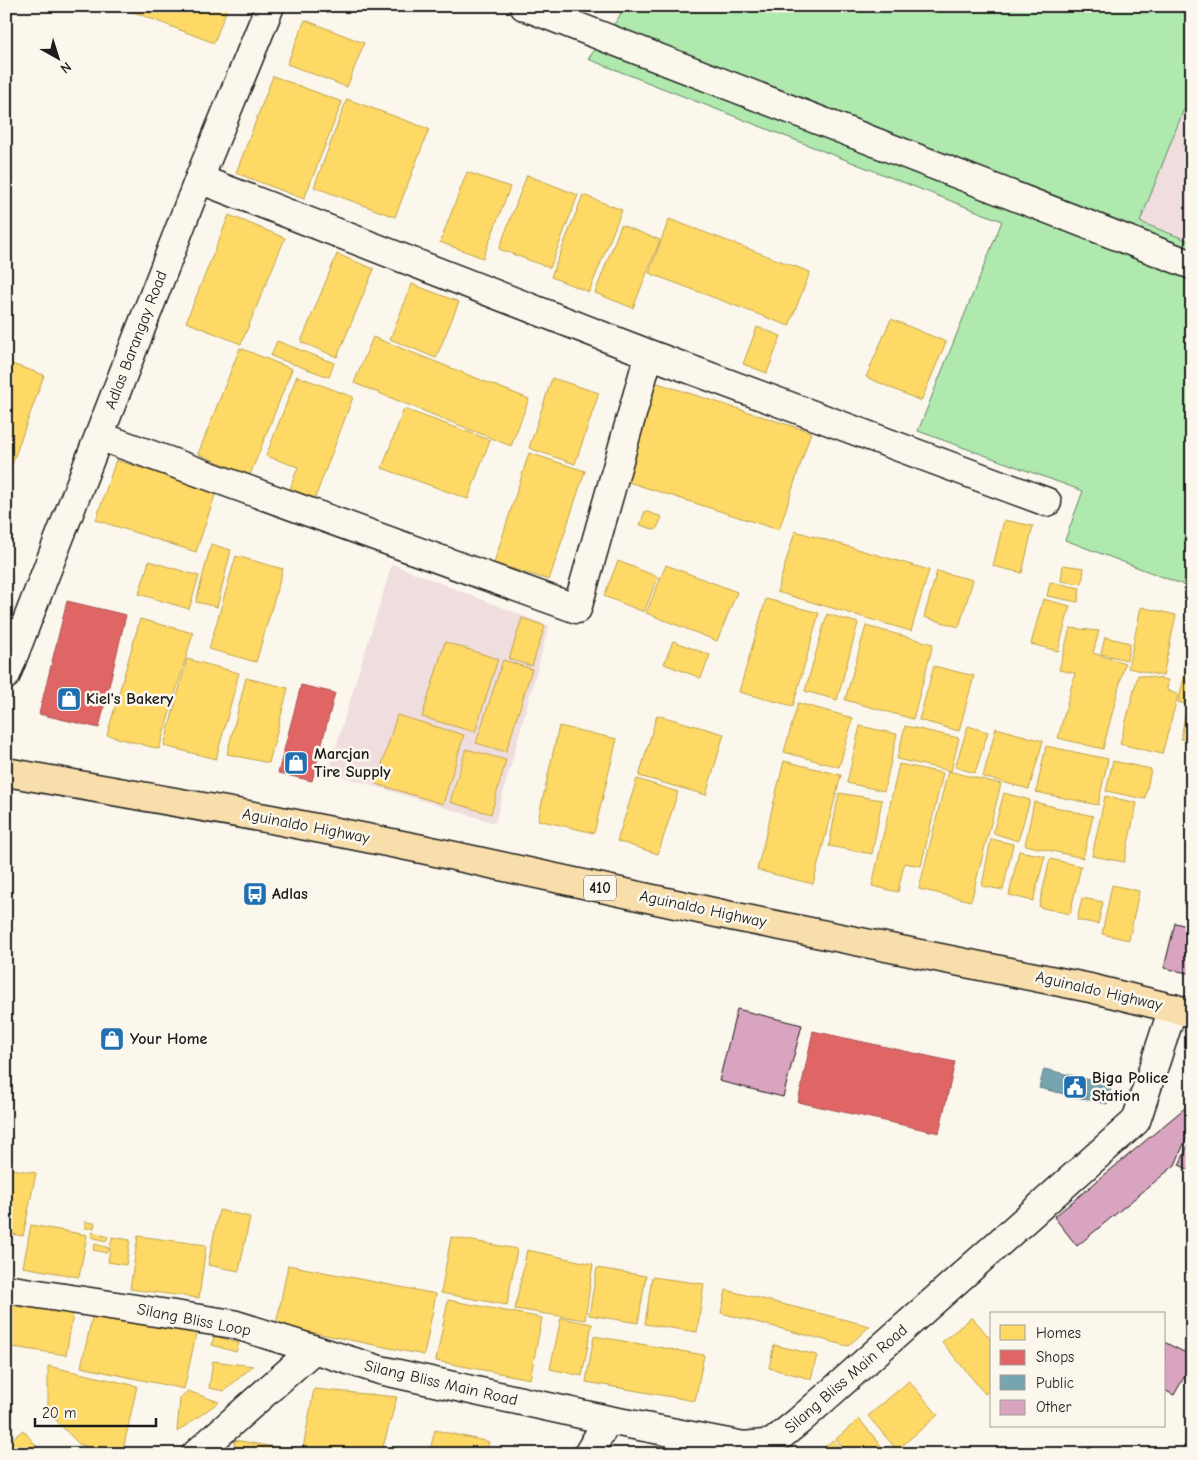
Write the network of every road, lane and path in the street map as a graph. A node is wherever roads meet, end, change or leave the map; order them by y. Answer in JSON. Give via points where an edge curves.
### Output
{"nodes":[{"id":1,"x":270,"y":6,"type":"edge"},
{"id":2,"x":524,"y":6,"type":"edge"},
{"id":3,"x":199,"y":179,"type":"junction"},
{"id":4,"x":1192,"y":265,"type":"edge"},
{"id":5,"x":649,"y":354,"type":"junction"},
{"id":6,"x":99,"y":436,"type":"junction"},
{"id":7,"x":1047,"y":502,"type":"dead end"},
{"id":8,"x":6,"y":675,"type":"edge"},
{"id":9,"x":6,"y":772,"type":"edge"},
{"id":10,"x":1182,"y":1011,"type":"edge"},
{"id":11,"x":6,"y":1289,"type":"edge"},
{"id":12,"x":313,"y":1350,"type":"junction"},
{"id":13,"x":608,"y":1420,"type":"junction"},
{"id":14,"x":196,"y":1454,"type":"edge"},
{"id":15,"x":588,"y":1454,"type":"edge"}],
"edges":[{"from":1,"to":3,"type":"street","name":"Adlas Barangay Road"},
{"from":2,"to":4,"type":"street"},
{"from":3,"to":5,"type":"street"},
{"from":3,"to":6,"type":"street","name":"Adlas Barangay Road"},
{"from":5,"to":6,"type":"street","via":[[577,610]]},
{"from":5,"to":7,"type":"street"},
{"from":6,"to":8,"type":"street","name":"Adlas Barangay Road"},
{"from":9,"to":10,"type":"main road","name":"Aguinaldo Highway","number":"410","via":[[271,819],[1090,988]]},
{"from":10,"to":13,"type":"street","name":"Silang Bliss Main Road","via":[[1136,1121],[772,1443],[744,1446]]},
{"from":11,"to":12,"type":"street","name":"Silang Bliss Loop","via":[[233,1324]]},
{"from":12,"to":13,"type":"street","name":"Silang Bliss Main Road","via":[[380,1370]]},
{"from":12,"to":14,"type":"street"},
{"from":13,"to":15,"type":"street"}]}
